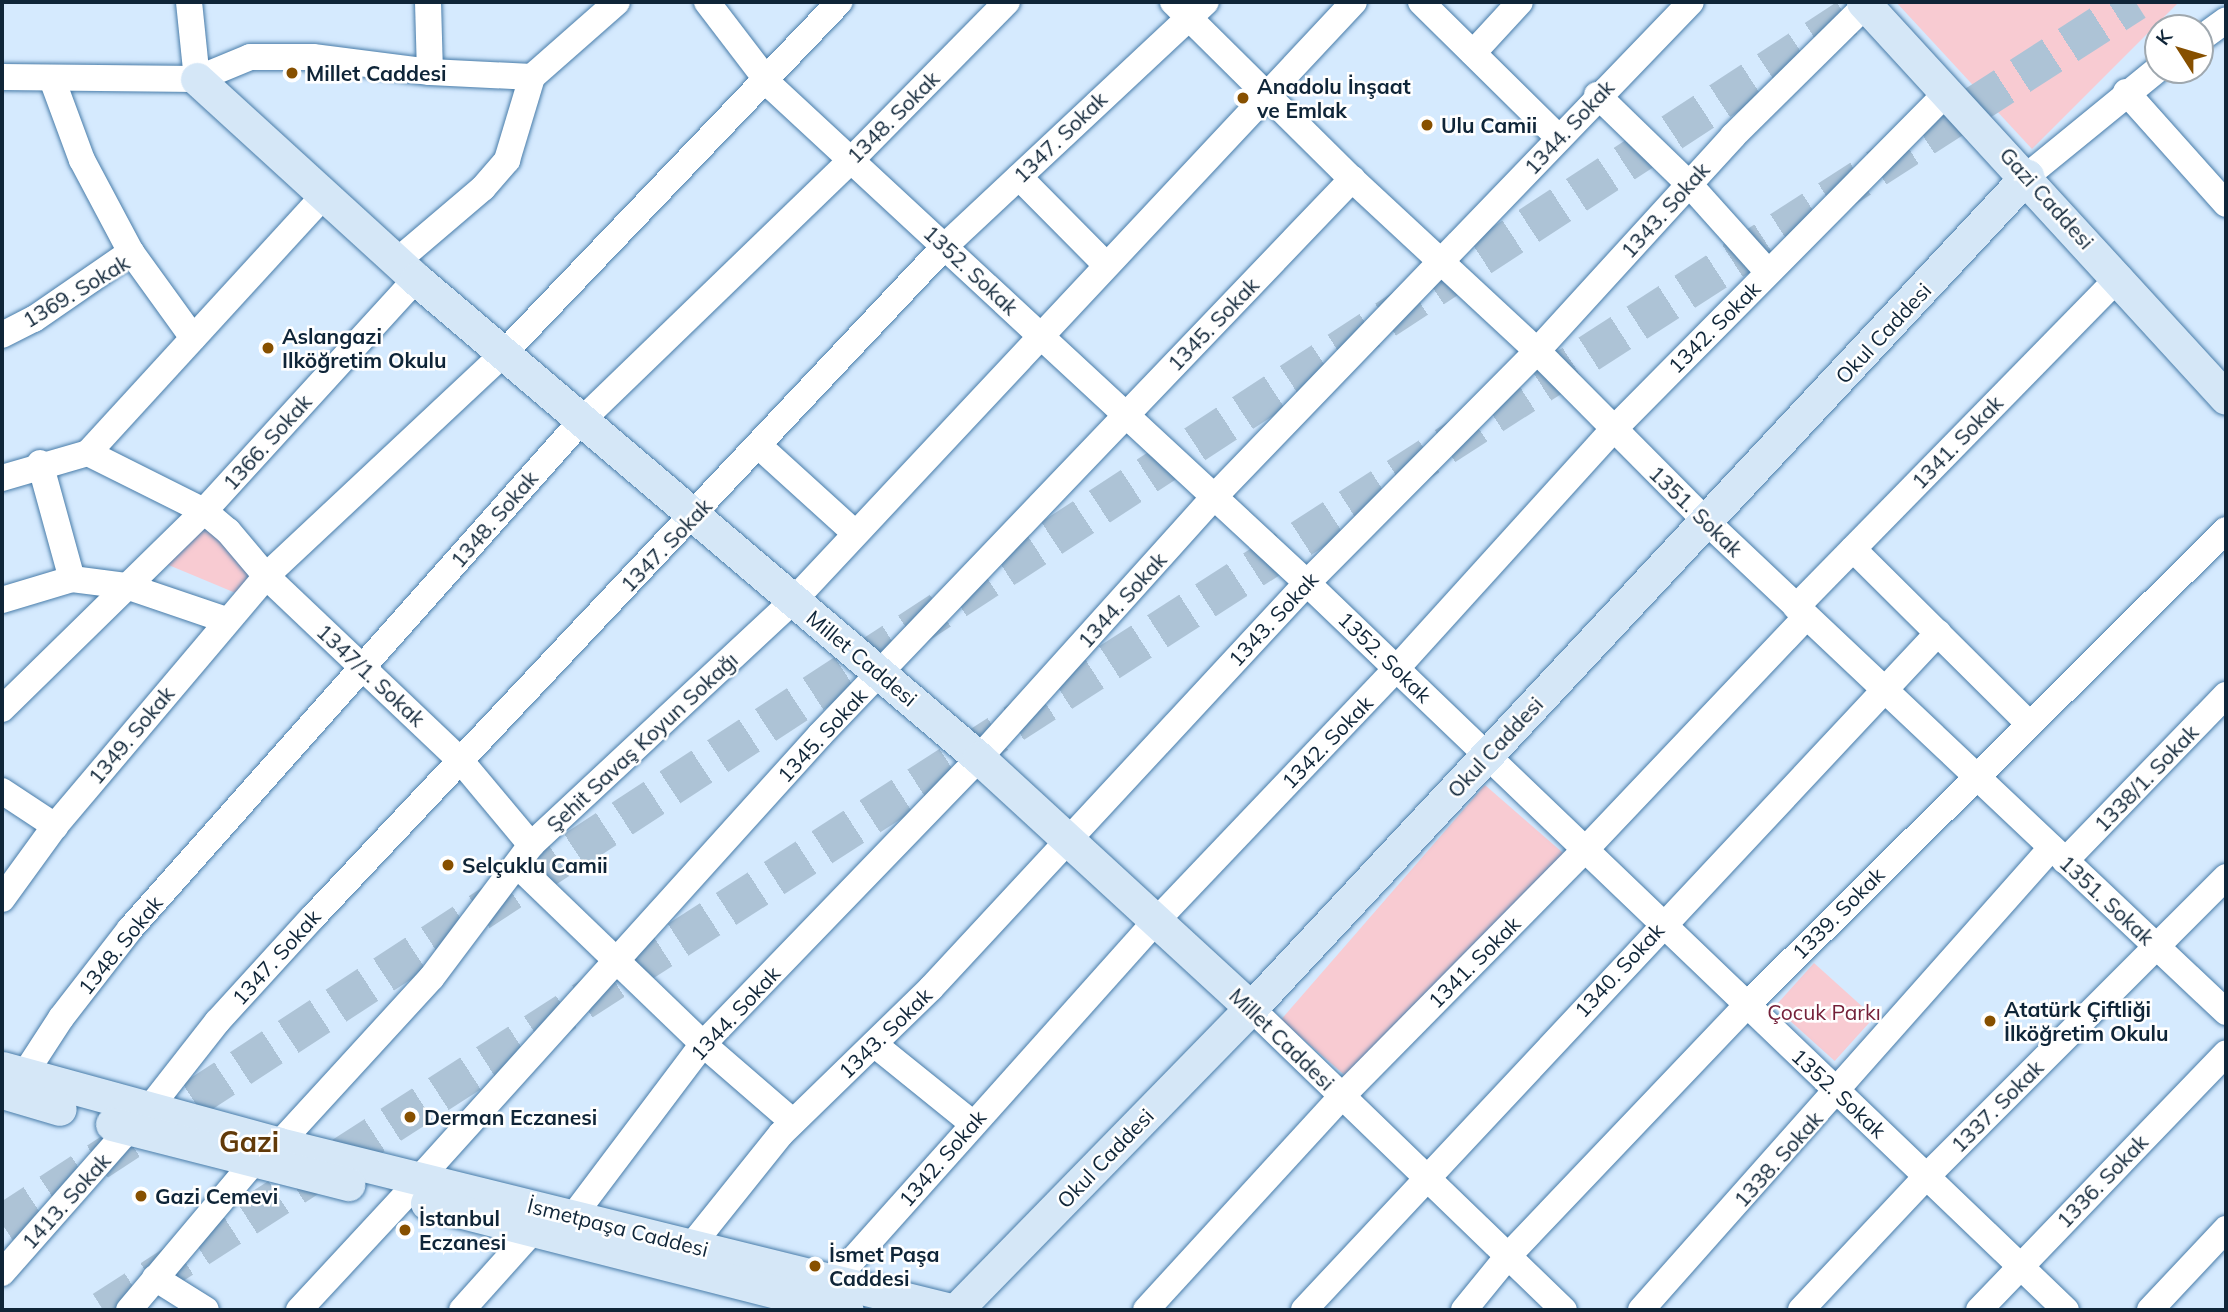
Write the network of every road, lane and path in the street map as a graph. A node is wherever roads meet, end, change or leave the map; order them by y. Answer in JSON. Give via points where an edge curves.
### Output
{"nodes":[{"id":1,"x":189,"y":2,"type":"edge"},
{"id":2,"x":428,"y":2,"type":"edge"},
{"id":3,"x":617,"y":2,"type":"edge"},
{"id":4,"x":707,"y":2,"type":"edge"},
{"id":5,"x":839,"y":2,"type":"edge"},
{"id":6,"x":1007,"y":2,"type":"edge"},
{"id":7,"x":1206,"y":2,"type":"edge"},
{"id":8,"x":1354,"y":2,"type":"edge"},
{"id":9,"x":1421,"y":2,"type":"edge"},
{"id":10,"x":1520,"y":2,"type":"edge"},
{"id":11,"x":1691,"y":2,"type":"edge"},
{"id":12,"x":1865,"y":3,"type":"edge"},
{"id":13,"x":1179,"y":10,"type":"edge"},
{"id":14,"x":1473,"y":52,"type":"junction"},
{"id":15,"x":430,"y":72,"type":"junction"},
{"id":16,"x":764,"y":76,"type":"junction"},
{"id":17,"x":2,"y":77,"type":"edge"},
{"id":18,"x":532,"y":78,"type":"junction"},
{"id":19,"x":52,"y":79,"type":"junction"},
{"id":20,"x":197,"y":79,"type":"junction"},
{"id":21,"x":2144,"y":79,"type":"edge"},
{"id":22,"x":1948,"y":91,"type":"junction"},
{"id":23,"x":2126,"y":92,"type":"junction"},
{"id":24,"x":1265,"y":95,"type":"junction"},
{"id":25,"x":1597,"y":96,"type":"junction"},
{"id":26,"x":1559,"y":138,"type":"junction"},
{"id":27,"x":851,"y":160,"type":"junction"},
{"id":28,"x":2027,"y":176,"type":"junction"},
{"id":29,"x":1018,"y":177,"type":"junction"},
{"id":30,"x":1352,"y":178,"type":"junction"},
{"id":31,"x":1689,"y":184,"type":"junction"},
{"id":32,"x":322,"y":198,"type":"junction"},
{"id":33,"x":2226,"y":204,"type":"edge"},
{"id":34,"x":945,"y":246,"type":"junction"},
{"id":35,"x":131,"y":252,"type":"junction"},
{"id":36,"x":1105,"y":264,"type":"junction"},
{"id":37,"x":1442,"y":265,"type":"junction"},
{"id":38,"x":406,"y":271,"type":"junction"},
{"id":39,"x":1768,"y":272,"type":"junction"},
{"id":40,"x":2119,"y":277,"type":"junction"},
{"id":41,"x":2,"y":335,"type":"edge"},
{"id":42,"x":1044,"y":337,"type":"junction"},
{"id":43,"x":194,"y":338,"type":"junction"},
{"id":44,"x":1537,"y":351,"type":"junction"},
{"id":45,"x":503,"y":354,"type":"junction"},
{"id":46,"x":2226,"y":398,"type":"edge"},
{"id":47,"x":1127,"y":414,"type":"junction"},
{"id":48,"x":582,"y":419,"type":"junction"},
{"id":49,"x":1613,"y":430,"type":"junction"},
{"id":50,"x":759,"y":446,"type":"junction"},
{"id":51,"x":88,"y":453,"type":"junction"},
{"id":52,"x":40,"y":463,"type":"junction"},
{"id":53,"x":3,"y":475,"type":"edge"},
{"id":54,"x":1214,"y":497,"type":"junction"},
{"id":55,"x":204,"y":511,"type":"junction"},
{"id":56,"x":694,"y":515,"type":"junction"},
{"id":57,"x":1707,"y":522,"type":"junction"},
{"id":58,"x":2226,"y":530,"type":"edge"},
{"id":59,"x":855,"y":533,"type":"junction"},
{"id":60,"x":1853,"y":549,"type":"junction"},
{"id":61,"x":266,"y":576,"type":"junction"},
{"id":62,"x":72,"y":579,"type":"junction"},
{"id":63,"x":1307,"y":583,"type":"junction"},
{"id":64,"x":125,"y":586,"type":"junction"},
{"id":65,"x":2,"y":600,"type":"edge"},
{"id":66,"x":794,"y":600,"type":"junction"},
{"id":67,"x":1801,"y":612,"type":"junction"},
{"id":68,"x":226,"y":620,"type":"junction"},
{"id":69,"x":1938,"y":633,"type":"junction"},
{"id":70,"x":362,"y":666,"type":"junction"},
{"id":71,"x":1397,"y":668,"type":"junction"},
{"id":72,"x":880,"y":673,"type":"junction"},
{"id":73,"x":1886,"y":692,"type":"junction"},
{"id":74,"x":2226,"y":695,"type":"edge"},
{"id":75,"x":2,"y":709,"type":"edge"},
{"id":76,"x":2029,"y":724,"type":"junction"},
{"id":77,"x":1488,"y":755,"type":"junction"},
{"id":78,"x":979,"y":758,"type":"junction"},
{"id":79,"x":460,"y":760,"type":"junction"},
{"id":80,"x":1976,"y":776,"type":"junction"},
{"id":81,"x":2,"y":791,"type":"edge"},
{"id":82,"x":55,"y":826,"type":"junction"},
{"id":83,"x":1066,"y":838,"type":"junction"},
{"id":84,"x":1585,"y":850,"type":"junction"},
{"id":85,"x":2058,"y":854,"type":"junction"},
{"id":86,"x":524,"y":855,"type":"junction"},
{"id":87,"x":2226,"y":877,"type":"edge"},
{"id":88,"x":2,"y":899,"type":"edge"},
{"id":89,"x":1156,"y":921,"type":"junction"},
{"id":90,"x":1662,"y":925,"type":"junction"},
{"id":91,"x":2157,"y":947,"type":"junction"},
{"id":92,"x":619,"y":961,"type":"junction"},
{"id":93,"x":1746,"y":1006,"type":"junction"},
{"id":94,"x":1251,"y":1008,"type":"junction"},
{"id":95,"x":2226,"y":1012,"type":"edge"},
{"id":96,"x":703,"y":1044,"type":"junction"},
{"id":97,"x":874,"y":1044,"type":"junction"},
{"id":98,"x":2226,"y":1053,"type":"edge"},
{"id":99,"x":9,"y":1078,"type":"edge"},
{"id":100,"x":1838,"y":1093,"type":"junction"},
{"id":101,"x":1342,"y":1096,"type":"junction"},
{"id":102,"x":139,"y":1119,"type":"junction"},
{"id":103,"x":793,"y":1122,"type":"junction"},
{"id":104,"x":972,"y":1123,"type":"junction"},
{"id":105,"x":266,"y":1153,"type":"junction"},
{"id":106,"x":1927,"y":1176,"type":"junction"},
{"id":107,"x":1426,"y":1177,"type":"junction"},
{"id":108,"x":412,"y":1188,"type":"junction"},
{"id":109,"x":574,"y":1215,"type":"junction"},
{"id":110,"x":2226,"y":1229,"type":"edge"},
{"id":111,"x":532,"y":1232,"type":"junction"},
{"id":112,"x":692,"y":1245,"type":"junction"},
{"id":113,"x":1508,"y":1256,"type":"junction"},
{"id":114,"x":7,"y":1260,"type":"edge"},
{"id":115,"x":2018,"y":1267,"type":"junction"},
{"id":116,"x":155,"y":1279,"type":"junction"},
{"id":117,"x":840,"y":1296,"type":"edge"},
{"id":118,"x":129,"y":1310,"type":"edge"},
{"id":119,"x":206,"y":1310,"type":"edge"},
{"id":120,"x":299,"y":1310,"type":"edge"},
{"id":121,"x":464,"y":1310,"type":"edge"},
{"id":122,"x":954,"y":1310,"type":"edge"},
{"id":123,"x":1146,"y":1310,"type":"edge"},
{"id":124,"x":1304,"y":1310,"type":"edge"},
{"id":125,"x":1464,"y":1310,"type":"edge"},
{"id":126,"x":1564,"y":1310,"type":"edge"},
{"id":127,"x":1641,"y":1310,"type":"edge"},
{"id":128,"x":1801,"y":1310,"type":"edge"},
{"id":129,"x":1979,"y":1310,"type":"edge"},
{"id":130,"x":2066,"y":1310,"type":"edge"},
{"id":131,"x":2150,"y":1310,"type":"edge"}],
"edges":[{"from":1,"to":20,"type":"street"},
{"from":2,"to":15,"type":"street"},
{"from":3,"to":18,"type":"street"},
{"from":4,"to":16,"type":"street","name":"1352. Sokak"},
{"from":5,"to":16,"type":"street","name":"1349. Sokak"},
{"from":6,"to":27,"type":"street","name":"1348. Sokak"},
{"from":7,"to":13,"type":"street","name":"1347. Sokak"},
{"from":8,"to":24,"type":"street","name":"Şehit Savaş Koyun Sokağı"},
{"from":9,"to":14,"type":"street"},
{"from":10,"to":14,"type":"street"},
{"from":11,"to":25,"type":"street","name":"1344. Sokak"},
{"from":12,"to":22,"type":"main road","name":"Gazi Caddesi"},
{"from":12,"to":31,"type":"street","name":"1343. Sokak"},
{"from":13,"to":24,"type":"street","name":"1351. Sokak"},
{"from":13,"to":29,"type":"street","name":"1347. Sokak"},
{"from":14,"to":26,"type":"street"},
{"from":15,"to":18,"type":"street"},
{"from":15,"to":20,"type":"street","via":[[313,57],[250,57]]},
{"from":16,"to":27,"type":"street","name":"1352. Sokak"},
{"from":16,"to":45,"type":"street","name":"1349. Sokak"},
{"from":17,"to":19,"type":"street"},
{"from":18,"to":38,"type":"street","name":"1366. Sokak","via":[[507,159]]},
{"from":19,"to":20,"type":"street"},
{"from":19,"to":35,"type":"street","via":[[82,160]]},
{"from":20,"to":32,"type":"main road","name":"Millet Caddesi"},
{"from":21,"to":23,"type":"street"},
{"from":22,"to":28,"type":"main road","name":"Gazi Caddesi"},
{"from":22,"to":39,"type":"street","name":"1342. Sokak"},
{"from":23,"to":28,"type":"street"},
{"from":23,"to":33,"type":"street"},
{"from":24,"to":30,"type":"street","name":"1351. Sokak"},
{"from":24,"to":36,"type":"street","name":"Şehit Savaş Koyun Sokağı"},
{"from":25,"to":26,"type":"street","name":"1344. Sokak"},
{"from":25,"to":31,"type":"street"},
{"from":26,"to":37,"type":"street","name":"1344. Sokak"},
{"from":27,"to":34,"type":"street","name":"1352. Sokak"},
{"from":27,"to":48,"type":"street","name":"1348. Sokak"},
{"from":28,"to":40,"type":"main road","name":"Gazi Caddesi"},
{"from":28,"to":57,"type":"main road","name":"Okul Caddesi"},
{"from":29,"to":34,"type":"street","name":"1347. Sokak"},
{"from":29,"to":36,"type":"street"},
{"from":30,"to":37,"type":"street","name":"1351. Sokak"},
{"from":30,"to":47,"type":"street","name":"1345. Sokak"},
{"from":31,"to":39,"type":"street"},
{"from":31,"to":44,"type":"street","name":"1343. Sokak"},
{"from":32,"to":38,"type":"main road","name":"Millet Caddesi"},
{"from":32,"to":43,"type":"street"},
{"from":34,"to":42,"type":"street","name":"1352. Sokak"},
{"from":34,"to":50,"type":"street","name":"1347. Sokak"},
{"from":35,"to":41,"type":"street","name":"1369. Sokak"},
{"from":35,"to":43,"type":"street","name":"1369. Sokak"},
{"from":36,"to":42,"type":"street","name":"Şehit Savaş Koyun Sokağı"},
{"from":37,"to":44,"type":"street","name":"1351. Sokak"},
{"from":37,"to":54,"type":"street","name":"1344. Sokak"},
{"from":38,"to":45,"type":"main road","name":"Millet Caddesi"},
{"from":38,"to":55,"type":"street","name":"1366. Sokak"},
{"from":39,"to":49,"type":"street","name":"1342. Sokak"},
{"from":40,"to":46,"type":"main road","name":"Gazi Caddesi"},
{"from":40,"to":60,"type":"street","name":"1341. Sokak"},
{"from":42,"to":47,"type":"street","name":"1352. Sokak"},
{"from":42,"to":59,"type":"street","name":"Şehit Savaş Koyun Sokağı"},
{"from":43,"to":51,"type":"street"},
{"from":44,"to":49,"type":"street","name":"1351. Sokak"},
{"from":44,"to":63,"type":"street","name":"1343. Sokak"},
{"from":45,"to":48,"type":"main road","name":"Millet Caddesi"},
{"from":45,"to":61,"type":"street","name":"1349. Sokak"},
{"from":47,"to":54,"type":"street","name":"1352. Sokak"},
{"from":47,"to":72,"type":"street","name":"1345. Sokak"},
{"from":48,"to":56,"type":"main road","name":"Millet Caddesi"},
{"from":48,"to":70,"type":"street","name":"1348. Sokak"},
{"from":49,"to":57,"type":"street","name":"1351. Sokak"},
{"from":49,"to":71,"type":"street","name":"1342. Sokak"},
{"from":50,"to":56,"type":"street","name":"1347. Sokak"},
{"from":50,"to":59,"type":"street"},
{"from":51,"to":52,"type":"street"},
{"from":51,"to":55,"type":"street","name":"1347/1. Sokak"},
{"from":52,"to":53,"type":"street"},
{"from":52,"to":62,"type":"street"},
{"from":54,"to":63,"type":"street","name":"1352. Sokak"},
{"from":54,"to":78,"type":"street","name":"1344. Sokak"},
{"from":55,"to":61,"type":"street","name":"1347/1. Sokak","via":[[228,531]]},
{"from":55,"to":64,"type":"street","name":"1366. Sokak"},
{"from":56,"to":66,"type":"main road","name":"Millet Caddesi"},
{"from":56,"to":79,"type":"street","name":"1347. Sokak"},
{"from":57,"to":67,"type":"street","name":"1351. Sokak"},
{"from":57,"to":77,"type":"main road","name":"Okul Caddesi"},
{"from":58,"to":76,"type":"street","name":"1339. Sokak"},
{"from":59,"to":66,"type":"street","name":"Şehit Savaş Koyun Sokağı"},
{"from":60,"to":67,"type":"street","name":"1341. Sokak"},
{"from":60,"to":69,"type":"street"},
{"from":61,"to":68,"type":"street","name":"1349. Sokak"},
{"from":61,"to":70,"type":"street","name":"1347/1. Sokak"},
{"from":62,"to":64,"type":"street"},
{"from":62,"to":65,"type":"street"},
{"from":63,"to":71,"type":"street","name":"1352. Sokak"},
{"from":63,"to":83,"type":"street","name":"1343. Sokak"},
{"from":64,"to":68,"type":"street"},
{"from":64,"to":75,"type":"street","name":"1366. Sokak"},
{"from":66,"to":72,"type":"main road","name":"Millet Caddesi"},
{"from":66,"to":86,"type":"street","name":"Şehit Savaş Koyun Sokağı"},
{"from":67,"to":73,"type":"street","name":"1351. Sokak"},
{"from":67,"to":84,"type":"street","name":"1341. Sokak"},
{"from":68,"to":82,"type":"street","name":"1349. Sokak"},
{"from":69,"to":73,"type":"street","name":"1340. Sokak"},
{"from":69,"to":76,"type":"street"},
{"from":70,"to":79,"type":"street","name":"1347/1. Sokak"},
{"from":70,"to":99,"type":"street","name":"1348. Sokak","via":[[130,929]]},
{"from":71,"to":77,"type":"street","name":"1352. Sokak"},
{"from":71,"to":89,"type":"street","name":"1342. Sokak"},
{"from":72,"to":78,"type":"main road","name":"Millet Caddesi"},
{"from":72,"to":92,"type":"street","name":"1345. Sokak"},
{"from":73,"to":80,"type":"street","name":"1351. Sokak"},
{"from":73,"to":90,"type":"street","name":"1340. Sokak"},
{"from":74,"to":85,"type":"street","name":"1338/1. Sokak"},
{"from":76,"to":80,"type":"street","name":"1339. Sokak"},
{"from":77,"to":84,"type":"street","name":"1352. Sokak"},
{"from":77,"to":94,"type":"main road","name":"Okul Caddesi"},
{"from":78,"to":83,"type":"main road","name":"Millet Caddesi"},
{"from":78,"to":96,"type":"street","name":"1344. Sokak"},
{"from":79,"to":86,"type":"street","name":"1347/1. Sokak"},
{"from":79,"to":102,"type":"street","name":"1347. Sokak","via":[[217,1022]]},
{"from":80,"to":85,"type":"street","name":"1351. Sokak"},
{"from":80,"to":93,"type":"street","name":"1339. Sokak"},
{"from":81,"to":82,"type":"street"},
{"from":82,"to":88,"type":"street","name":"1349. Sokak"},
{"from":83,"to":89,"type":"main road","name":"Millet Caddesi"},
{"from":83,"to":97,"type":"street","name":"1343. Sokak","via":[[931,988]]},
{"from":84,"to":90,"type":"street","name":"1352. Sokak"},
{"from":84,"to":101,"type":"street","name":"1341. Sokak"},
{"from":85,"to":91,"type":"street","name":"1351. Sokak"},
{"from":85,"to":100,"type":"street","name":"1338. Sokak","via":[[1952,955]]},
{"from":86,"to":92,"type":"street","name":"1347/1. Sokak"},
{"from":86,"to":105,"type":"street","name":"Şehit Savaş Koyun Sokağı","via":[[432,977]]},
{"from":87,"to":91,"type":"street","name":"1337. Sokak"},
{"from":89,"to":94,"type":"main road","name":"Millet Caddesi"},
{"from":89,"to":104,"type":"street","name":"1342. Sokak"},
{"from":90,"to":93,"type":"street","name":"1352. Sokak"},
{"from":90,"to":107,"type":"street","name":"1340. Sokak"},
{"from":91,"to":95,"type":"street","name":"1351. Sokak"},
{"from":91,"to":106,"type":"street","name":"1337. Sokak"},
{"from":92,"to":96,"type":"street","name":"1347/1. Sokak"},
{"from":92,"to":108,"type":"street","name":"1345. Sokak"},
{"from":93,"to":100,"type":"street","name":"1352. Sokak"},
{"from":93,"to":113,"type":"street","name":"1339. Sokak"},
{"from":94,"to":101,"type":"street","name":"Millet Caddesi"},
{"from":94,"to":122,"type":"main road","name":"Okul Caddesi"},
{"from":96,"to":103,"type":"street","name":"1347/1. Sokak"},
{"from":96,"to":109,"type":"street","name":"1344. Sokak"},
{"from":97,"to":103,"type":"street","name":"1343. Sokak"},
{"from":97,"to":104,"type":"street"},
{"from":98,"to":115,"type":"street","name":"1336. Sokak"},
{"from":99,"to":102,"type":"main road","name":"İsmetpaşa Caddesi"},
{"from":100,"to":106,"type":"street","name":"1352. Sokak"},
{"from":100,"to":127,"type":"street","name":"1338. Sokak"},
{"from":101,"to":107,"type":"street","name":"Millet Caddesi"},
{"from":101,"to":123,"type":"street","name":"1341. Sokak"},
{"from":102,"to":105,"type":"main road","name":"İsmetpaşa Caddesi"},
{"from":102,"to":114,"type":"street","name":"1413. Sokak"},
{"from":103,"to":112,"type":"street","name":"1343. Sokak"},
{"from":104,"to":117,"type":"street","name":"1342. Sokak"},
{"from":105,"to":108,"type":"main road","name":"İsmetpaşa Caddesi"},
{"from":105,"to":116,"type":"street","name":"Şehit Savaş Koyun Sokağı"},
{"from":106,"to":115,"type":"street","name":"1352. Sokak"},
{"from":106,"to":128,"type":"street","name":"1337. Sokak"},
{"from":107,"to":113,"type":"street","name":"Millet Caddesi"},
{"from":107,"to":124,"type":"street","name":"1340. Sokak"},
{"from":108,"to":109,"type":"main road","name":"İsmetpaşa Caddesi"},
{"from":108,"to":111,"type":"main road","name":"İsmetpaşa Caddesi"},
{"from":108,"to":120,"type":"street","name":"1345. Sokak"},
{"from":109,"to":112,"type":"main road","name":"İsmetpaşa Caddesi"},
{"from":110,"to":131,"type":"street"},
{"from":111,"to":117,"type":"main road","name":"İsmetpaşa Caddesi"},
{"from":111,"to":121,"type":"street"},
{"from":112,"to":117,"type":"main road","name":"İsmetpaşa Caddesi"},
{"from":113,"to":125,"type":"street","name":"1339. Sokak"},
{"from":113,"to":126,"type":"street","name":"Millet Caddesi"},
{"from":115,"to":129,"type":"street","name":"1336. Sokak"},
{"from":115,"to":130,"type":"street","name":"1352. Sokak"},
{"from":116,"to":118,"type":"street","name":"Şehit Savaş Koyun Sokağı"},
{"from":116,"to":119,"type":"street"},
{"from":117,"to":122,"type":"main road","name":"İsmetpaşa Caddesi"}]}
